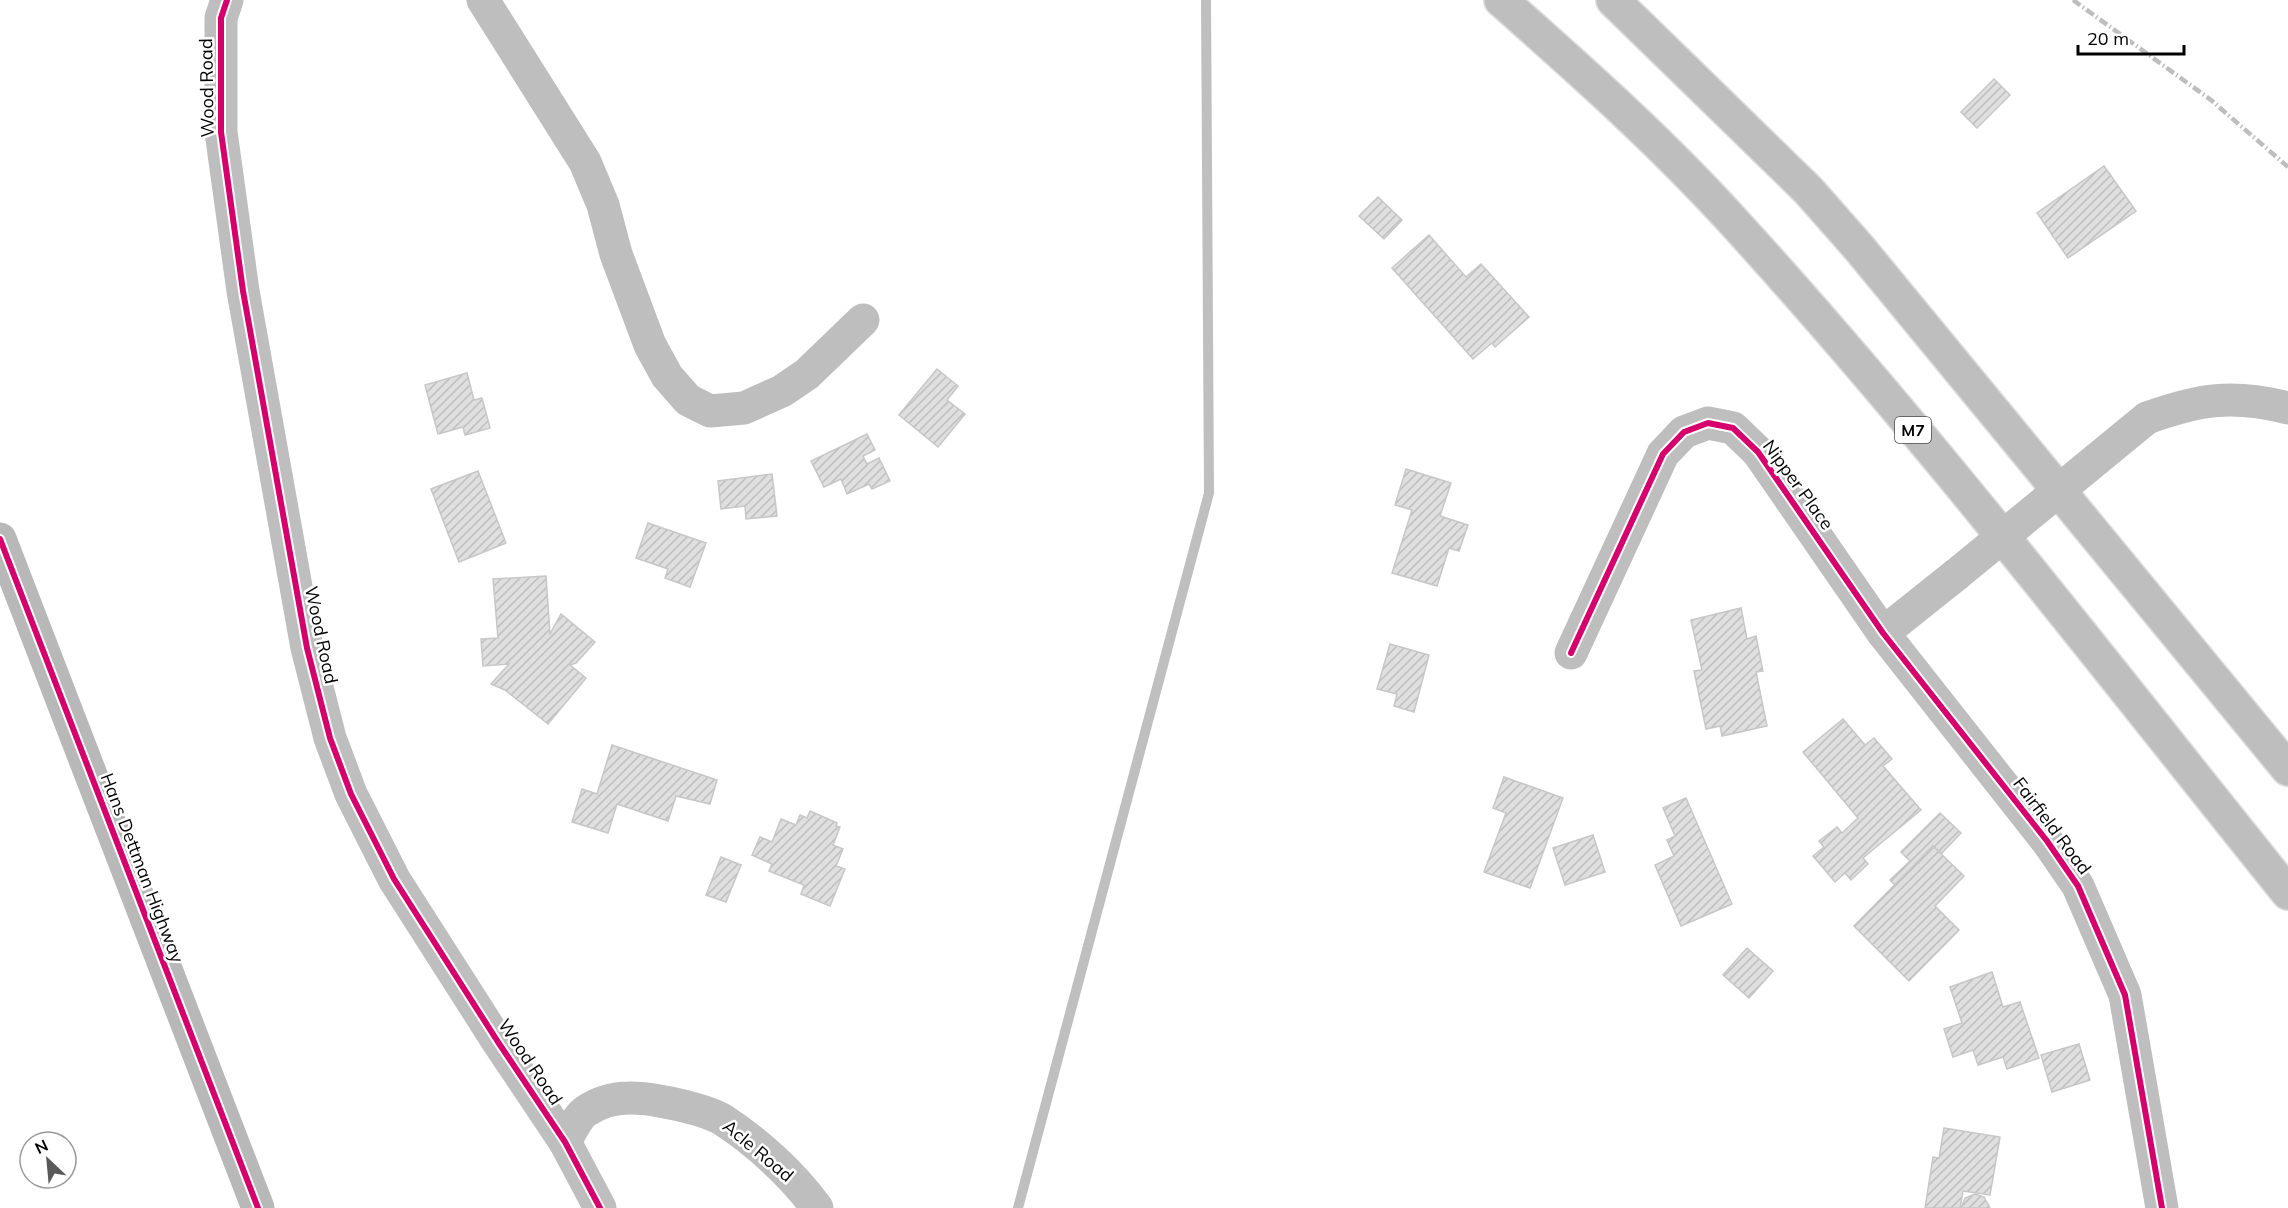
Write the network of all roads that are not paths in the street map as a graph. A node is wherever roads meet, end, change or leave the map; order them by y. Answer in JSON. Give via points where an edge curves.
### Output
{"nodes":[{"id":1,"x":226,"y":0,"type":"edge"},
{"id":2,"x":483,"y":0,"type":"edge"},
{"id":3,"x":1501,"y":0,"type":"edge"},
{"id":4,"x":1613,"y":0,"type":"edge"},
{"id":5,"x":863,"y":320,"type":"dead end"},
{"id":6,"x":2288,"y":408,"type":"edge"},
{"id":7,"x":0,"y":539,"type":"edge"},
{"id":8,"x":1883,"y":633,"type":"junction"},
{"id":9,"x":1571,"y":653,"type":"dead end"},
{"id":10,"x":2288,"y":769,"type":"edge"},
{"id":11,"x":2288,"y":893,"type":"edge"},
{"id":12,"x":565,"y":1142,"type":"junction"},
{"id":13,"x":258,"y":1208,"type":"edge"},
{"id":14,"x":600,"y":1208,"type":"edge"},
{"id":15,"x":817,"y":1208,"type":"edge"},
{"id":16,"x":2162,"y":1208,"type":"edge"}],
"edges":[{"from":1,"to":12,"type":"main road","name":"Wood Road","via":[[220,18],[221,132],[243,291],[307,648],[330,738],[378,850]]},
{"from":2,"to":5,"type":"main road","via":[[585,162],[650,345],[667,376],[688,400],[710,411],[744,408],[782,391],[807,374]]},
{"from":3,"to":11,"type":"main road","number":"M7","via":[[1591,80],[1737,226],[1868,375]]},
{"from":4,"to":10,"type":"main road","via":[[1808,190]]},
{"from":6,"to":8,"type":"main road","bridge":true,"via":[[2219,398],[2146,418]]},
{"from":7,"to":13,"type":"street","name":"Hans Dettman Highway"},
{"from":8,"to":9,"type":"main road","name":"Nipper Place","via":[[1758,452],[1733,428],[1708,423],[1684,432],[1663,454]]},
{"from":8,"to":16,"type":"main road","name":"Fairfield Road","via":[[2078,886],[2125,995]]},
{"from":12,"to":14,"type":"main road","name":"Wood Road"},
{"from":12,"to":15,"type":"main road","name":"Acle Road","via":[[584,1113],[603,1102],[630,1097],[693,1108],[722,1119],[751,1142],[796,1181]]}]}
